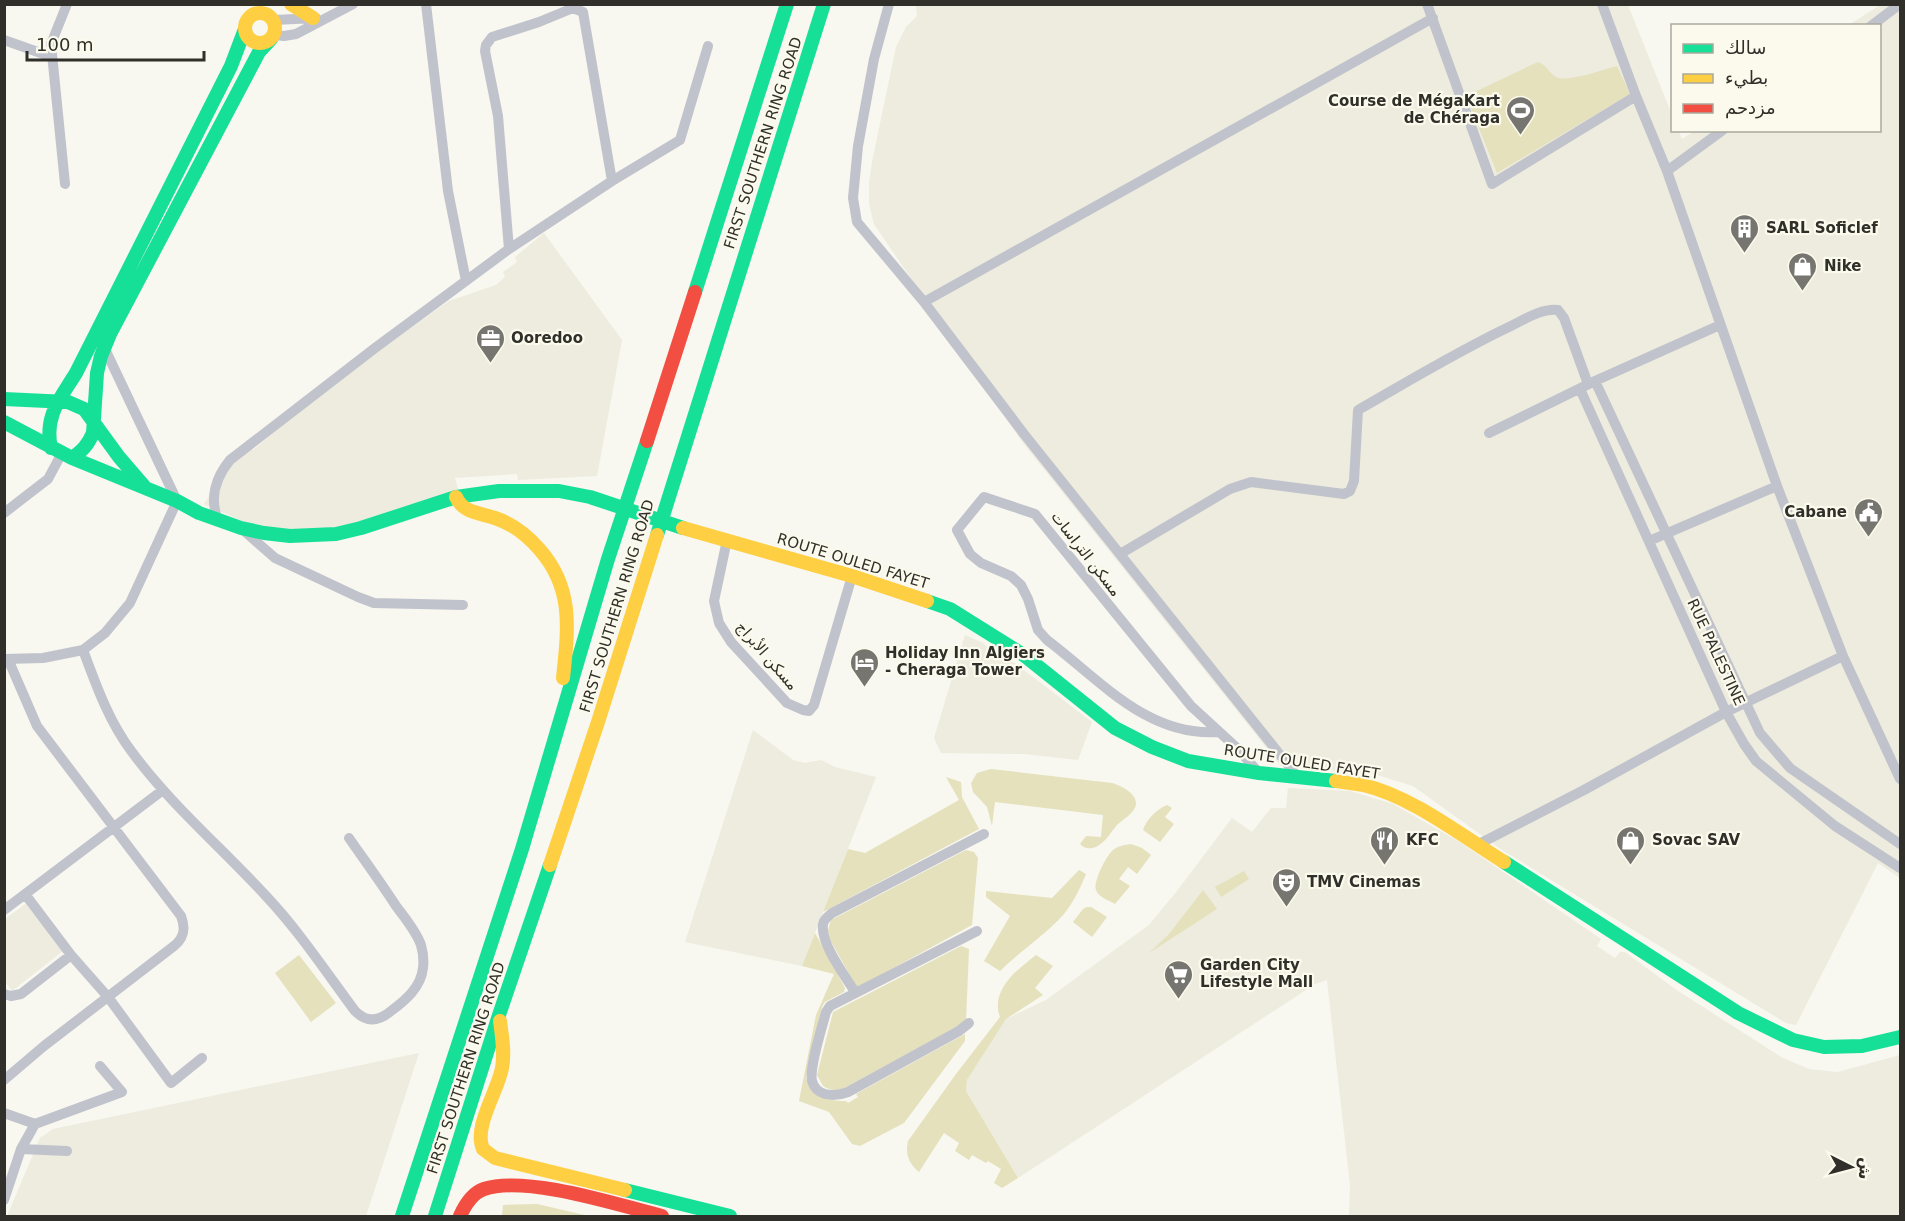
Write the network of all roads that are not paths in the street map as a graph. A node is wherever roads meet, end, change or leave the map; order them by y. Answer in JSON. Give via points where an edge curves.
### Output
{"nodes":[{"id":1,"x":67,"y":4,"type":"edge"},
{"id":2,"x":242,"y":4,"type":"edge"},
{"id":3,"x":291,"y":4,"type":"edge"},
{"id":4,"x":353,"y":4,"type":"edge"},
{"id":5,"x":426,"y":4,"type":"edge"},
{"id":6,"x":787,"y":4,"type":"edge"},
{"id":7,"x":824,"y":4,"type":"edge"},
{"id":8,"x":889,"y":4,"type":"edge"},
{"id":9,"x":1427,"y":4,"type":"edge"},
{"id":10,"x":1602,"y":4,"type":"edge"},
{"id":11,"x":1900,"y":4,"type":"edge"},
{"id":12,"x":272,"y":14,"type":"edge"},
{"id":13,"x":319,"y":18,"type":"junction"},
{"id":14,"x":1433,"y":18,"type":"junction"},
{"id":15,"x":1874,"y":24,"type":"edge"},
{"id":16,"x":245,"y":27,"type":"junction"},
{"id":17,"x":272,"y":37,"type":"junction"},
{"id":18,"x":4,"y":40,"type":"edge"},
{"id":19,"x":708,"y":46,"type":"dead end"},
{"id":20,"x":52,"y":57,"type":"junction"},
{"id":21,"x":1636,"y":96,"type":"junction"},
{"id":22,"x":1720,"y":132,"type":"edge"},
{"id":23,"x":1667,"y":171,"type":"junction"},
{"id":24,"x":612,"y":181,"type":"junction"},
{"id":25,"x":65,"y":184,"type":"dead end"},
{"id":26,"x":509,"y":249,"type":"junction"},
{"id":27,"x":466,"y":281,"type":"junction"},
{"id":28,"x":924,"y":302,"type":"junction"},
{"id":29,"x":1720,"y":325,"type":"junction"},
{"id":30,"x":104,"y":347,"type":"junction"},
{"id":31,"x":1587,"y":385,"type":"junction"},
{"id":32,"x":4,"y":399,"type":"edge"},
{"id":33,"x":59,"y":401,"type":"junction"},
{"id":34,"x":4,"y":422,"type":"edge"},
{"id":35,"x":96,"y":422,"type":"junction"},
{"id":36,"x":1489,"y":433,"type":"dead end"},
{"id":37,"x":62,"y":453,"type":"junction"},
{"id":38,"x":1777,"y":486,"type":"junction"},
{"id":39,"x":146,"y":489,"type":"junction"},
{"id":40,"x":456,"y":497,"type":"junction"},
{"id":41,"x":177,"y":501,"type":"junction"},
{"id":42,"x":4,"y":513,"type":"edge"},
{"id":43,"x":218,"y":519,"type":"junction"},
{"id":44,"x":241,"y":528,"type":"junction"},
{"id":45,"x":1666,"y":534,"type":"junction"},
{"id":46,"x":727,"y":540,"type":"junction"},
{"id":47,"x":1649,"y":541,"type":"junction"},
{"id":48,"x":1120,"y":554,"type":"junction"},
{"id":49,"x":852,"y":576,"type":"junction"},
{"id":50,"x":463,"y":605,"type":"dead end"},
{"id":51,"x":83,"y":650,"type":"junction"},
{"id":52,"x":1843,"y":656,"type":"junction"},
{"id":53,"x":6,"y":659,"type":"edge"},
{"id":54,"x":1745,"y":703,"type":"junction"},
{"id":55,"x":1726,"y":712,"type":"junction"},
{"id":56,"x":558,"y":724,"type":"junction"},
{"id":57,"x":1218,"y":732,"type":"junction"},
{"id":58,"x":1259,"y":773,"type":"junction"},
{"id":59,"x":1297,"y":776,"type":"junction"},
{"id":60,"x":1900,"y":779,"type":"edge"},
{"id":61,"x":163,"y":790,"type":"junction"},
{"id":62,"x":113,"y":828,"type":"junction"},
{"id":63,"x":984,"y":834,"type":"dead end"},
{"id":64,"x":349,"y":838,"type":"dead end"},
{"id":65,"x":1900,"y":843,"type":"edge"},
{"id":66,"x":1477,"y":845,"type":"junction"},
{"id":67,"x":1890,"y":860,"type":"junction"},
{"id":68,"x":1900,"y":868,"type":"edge"},
{"id":69,"x":25,"y":894,"type":"junction"},
{"id":70,"x":4,"y":910,"type":"edge"},
{"id":71,"x":977,"y":931,"type":"dead end"},
{"id":72,"x":71,"y":956,"type":"junction"},
{"id":73,"x":855,"y":992,"type":"junction"},
{"id":74,"x":4,"y":994,"type":"edge"},
{"id":75,"x":108,"y":997,"type":"junction"},
{"id":76,"x":499,"y":1015,"type":"junction"},
{"id":77,"x":969,"y":1023,"type":"dead end"},
{"id":78,"x":1900,"y":1037,"type":"edge"},
{"id":79,"x":202,"y":1058,"type":"dead end"},
{"id":80,"x":100,"y":1066,"type":"dead end"},
{"id":81,"x":4,"y":1080,"type":"edge"},
{"id":82,"x":444,"y":1087,"type":"junction"},
{"id":83,"x":4,"y":1113,"type":"edge"},
{"id":84,"x":35,"y":1124,"type":"junction"},
{"id":85,"x":21,"y":1149,"type":"junction"},
{"id":86,"x":67,"y":1152,"type":"dead end"},
{"id":87,"x":4,"y":1200,"type":"edge"},
{"id":88,"x":692,"y":1212,"type":"edge"},
{"id":89,"x":396,"y":1216,"type":"edge"},
{"id":90,"x":402,"y":1216,"type":"edge"},
{"id":91,"x":435,"y":1216,"type":"edge"},
{"id":92,"x":460,"y":1216,"type":"edge"},
{"id":93,"x":662,"y":1216,"type":"edge"},
{"id":94,"x":730,"y":1216,"type":"edge"}],
"edges":[{"from":1,"to":20,"type":"street","via":[[51,44]]},
{"from":2,"to":16,"type":"main road"},
{"from":3,"to":13,"type":"main road"},
{"from":4,"to":13,"type":"street"},
{"from":5,"to":27,"type":"street","via":[[448,192]]},
{"from":6,"to":56,"type":"main road","name":"FIRST SOUTHERN RING ROAD"},
{"from":7,"to":76,"type":"main road","name":"FIRST SOUTHERN RING ROAD","via":[[598,722]]},
{"from":8,"to":28,"type":"street","via":[[874,59],[853,198],[857,222]]},
{"from":9,"to":14,"type":"street"},
{"from":10,"to":21,"type":"street"},
{"from":11,"to":15,"type":"street"},
{"from":12,"to":13,"type":"street"},
{"from":12,"to":16,"type":"main road","via":[[258,12],[249,16]]},
{"from":12,"to":17,"type":"main road"},
{"from":13,"to":17,"type":"street","via":[[296,34]]},
{"from":14,"to":21,"type":"street","via":[[1492,184]]},
{"from":14,"to":28,"type":"street"},
{"from":16,"to":17,"type":"main road","via":[[248,38],[257,43]]},
{"from":16,"to":33,"type":"main road","via":[[231,66]]},
{"from":17,"to":30,"type":"main road","via":[[259,52]]},
{"from":18,"to":20,"type":"street"},
{"from":19,"to":24,"type":"street","via":[[680,140]]},
{"from":20,"to":25,"type":"street"},
{"from":21,"to":23,"type":"street"},
{"from":22,"to":23,"type":"street"},
{"from":23,"to":29,"type":"street"},
{"from":24,"to":26,"type":"street"},
{"from":24,"to":26,"type":"street","via":[[584,12],[573,8],[492,37],[485,51],[498,116]]},
{"from":26,"to":27,"type":"street"},
{"from":27,"to":43,"type":"street","via":[[230,460],[216,482],[214,512]]},
{"from":28,"to":48,"type":"street"},
{"from":29,"to":31,"type":"street"},
{"from":29,"to":38,"type":"street"},
{"from":30,"to":35,"type":"main road","via":[[96,378]]},
{"from":30,"to":41,"type":"street"},
{"from":31,"to":36,"type":"street"},
{"from":31,"to":45,"type":"street","name":"RUE PALESTINE"},
{"from":31,"to":47,"type":"street","name":"RUE PALESTINE"},
{"from":31,"to":48,"type":"street","via":[[1564,318],[1558,310],[1538,313],[1472,344],[1358,410],[1350,491],[1344,494],[1251,482],[1230,489]]},
{"from":32,"to":33,"type":"main road"},
{"from":33,"to":35,"type":"main road","via":[[84,410]]},
{"from":33,"to":37,"type":"main road","via":[[47,428]]},
{"from":34,"to":37,"type":"main road","name":"ROUTE OULED FAYET"},
{"from":35,"to":37,"type":"main road","via":[[86,448]]},
{"from":35,"to":39,"type":"main road"},
{"from":37,"to":39,"type":"main road","name":"ROUTE OULED FAYET"},
{"from":37,"to":42,"type":"street","via":[[48,480]]},
{"from":38,"to":45,"type":"street"},
{"from":38,"to":52,"type":"street"},
{"from":39,"to":41,"type":"main road","name":"ROUTE OULED FAYET"},
{"from":40,"to":44,"type":"main road","name":"ROUTE OULED FAYET","via":[[336,534],[290,536]]},
{"from":40,"to":46,"type":"main road","name":"ROUTE OULED FAYET","via":[[480,492],[559,491]]},
{"from":40,"to":56,"type":"main road","via":[[462,508],[511,525],[530,538],[549,557],[561,579],[568,621]]},
{"from":41,"to":43,"type":"main road","name":"ROUTE OULED FAYET"},
{"from":41,"to":51,"type":"street","via":[[130,603],[105,633]]},
{"from":43,"to":44,"type":"main road","name":"ROUTE OULED FAYET"},
{"from":44,"to":50,"type":"street","via":[[275,558],[374,603]]},
{"from":45,"to":47,"type":"street"},
{"from":45,"to":54,"type":"street","name":"RUE PALESTINE"},
{"from":46,"to":49,"type":"main road","name":"ROUTE OULED FAYET"},
{"from":46,"to":49,"type":"street","name":"مسكن الأبراج","via":[[714,601],[719,623],[731,642],[787,703],[803,710],[809,711],[814,705]]},
{"from":47,"to":55,"type":"street","name":"RUE PALESTINE"},
{"from":48,"to":59,"type":"street"},
{"from":49,"to":58,"type":"main road","name":"ROUTE OULED FAYET","via":[[950,609],[1025,656],[1115,728],[1152,747],[1188,761]]},
{"from":51,"to":53,"type":"street","via":[[43,658]]},
{"from":51,"to":61,"type":"street","via":[[99,696],[131,751]]},
{"from":52,"to":54,"type":"street"},
{"from":52,"to":60,"type":"street"},
{"from":53,"to":62,"type":"street","via":[[37,726]]},
{"from":54,"to":55,"type":"street"},
{"from":54,"to":65,"type":"street","name":"RUE PALESTINE","via":[[1760,733],[1790,768]]},
{"from":55,"to":66,"type":"street"},
{"from":55,"to":67,"type":"street","name":"RUE PALESTINE","via":[[1756,760],[1835,826]]},
{"from":56,"to":82,"type":"main road","name":"FIRST SOUTHERN RING ROAD","via":[[522,849]]},
{"from":57,"to":57,"type":"street","name":"مسكن التراسات","via":[[1191,706],[1035,514],[984,497],[957,530],[970,554],[1021,585],[1038,630],[1047,640],[1109,692],[1141,712],[1186,731]]},
{"from":57,"to":58,"type":"street","name":"مسكن التراسات"},
{"from":58,"to":59,"type":"main road","name":"ROUTE OULED FAYET"},
{"from":59,"to":66,"type":"main road","name":"ROUTE OULED FAYET","via":[[1363,785],[1389,793]]},
{"from":61,"to":62,"type":"street"},
{"from":61,"to":64,"type":"street","via":[[273,904],[355,1011],[374,1020],[384,1017],[417,986],[422,976],[423,955],[415,934]]},
{"from":62,"to":69,"type":"street"},
{"from":62,"to":75,"type":"street","via":[[181,916],[184,930],[174,946]]},
{"from":63,"to":73,"type":"street","via":[[825,919],[824,938]]},
{"from":65,"to":67,"type":"street"},
{"from":66,"to":78,"type":"main road","name":"ROUTE OULED FAYET","via":[[1738,1013],[1793,1040],[1824,1047],[1853,1047]]},
{"from":67,"to":68,"type":"street","name":"RUE PALESTINE"},
{"from":69,"to":70,"type":"street"},
{"from":69,"to":72,"type":"street"},
{"from":71,"to":73,"type":"street"},
{"from":72,"to":74,"type":"street","via":[[21,994]]},
{"from":72,"to":75,"type":"street"},
{"from":73,"to":77,"type":"street","via":[[835,1002],[826,1012],[811,1079],[815,1089],[827,1094],[848,1092]]},
{"from":75,"to":79,"type":"street","via":[[171,1083]]},
{"from":75,"to":81,"type":"street"},
{"from":76,"to":88,"type":"main road","via":[[504,1056],[480,1134],[480,1144],[486,1153]]},
{"from":76,"to":91,"type":"main road","name":"FIRST SOUTHERN RING ROAD"},
{"from":80,"to":84,"type":"street","via":[[122,1092]]},
{"from":82,"to":89,"type":"main road"},
{"from":82,"to":90,"type":"main road","name":"FIRST SOUTHERN RING ROAD"},
{"from":83,"to":84,"type":"street"},
{"from":84,"to":85,"type":"street"},
{"from":85,"to":86,"type":"street"},
{"from":85,"to":87,"type":"street"},
{"from":88,"to":94,"type":"main road"},
{"from":92,"to":93,"type":"main road","via":[[470,1198],[481,1190],[515,1186],[558,1191]]}]}
